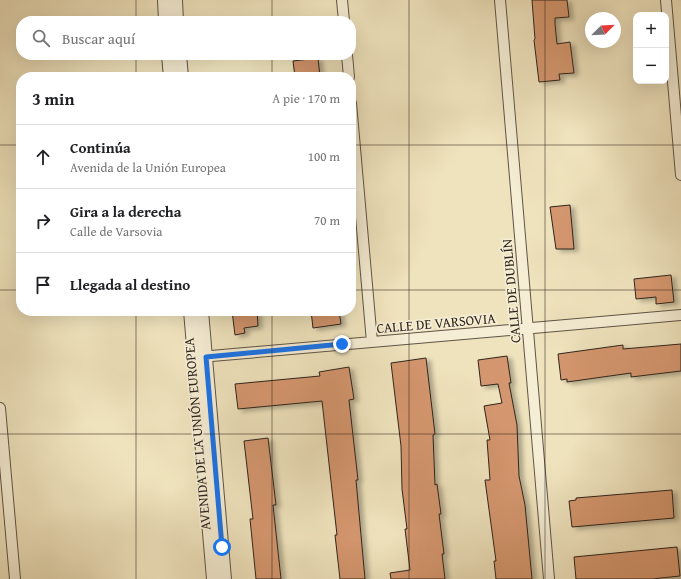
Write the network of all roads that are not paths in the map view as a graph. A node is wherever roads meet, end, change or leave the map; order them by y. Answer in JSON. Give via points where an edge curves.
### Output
{"nodes":[{"id":1,"x":164,"y":0,"type":"edge"},
{"id":2,"x":176,"y":0,"type":"edge"},
{"id":3,"x":342,"y":0,"type":"edge"},
{"id":4,"x":500,"y":0,"type":"edge"},
{"id":5,"x":666,"y":0,"type":"edge"},
{"id":6,"x":165,"y":16,"type":"edge"},
{"id":7,"x":177,"y":16,"type":"edge"},
{"id":8,"x":344,"y":16,"type":"edge"},
{"id":9,"x":168,"y":60,"type":"edge"},
{"id":10,"x":180,"y":60,"type":"edge"},
{"id":11,"x":347,"y":60,"type":"edge"},
{"id":12,"x":170,"y":72,"type":"edge"},
{"id":13,"x":182,"y":72,"type":"edge"},
{"id":14,"x":349,"y":72,"type":"edge"},
{"id":15,"x":356,"y":160,"type":"edge"},
{"id":16,"x":681,"y":175,"type":"edge"},
{"id":17,"x":681,"y":314,"type":"edge"},
{"id":18,"x":191,"y":316,"type":"edge"},
{"id":19,"x":202,"y":316,"type":"edge"},
{"id":20,"x":529,"y":329,"type":"junction"},
{"id":21,"x":372,"y":342,"type":"junction"},
{"id":22,"x":200,"y":357,"type":"junction"},
{"id":23,"x":0,"y":408,"type":"edge"},
{"id":24,"x":15,"y":579,"type":"edge"},
{"id":25,"x":213,"y":579,"type":"edge"},
{"id":26,"x":225,"y":579,"type":"edge"},
{"id":27,"x":549,"y":579,"type":"edge"}],
"edges":[{"from":1,"to":6,"type":"street"},
{"from":2,"to":7,"type":"street"},
{"from":3,"to":8,"type":"street"},
{"from":4,"to":20,"type":"street","name":"CALLE DE DUBLÍN"},
{"from":5,"to":16,"type":"street"},
{"from":9,"to":12,"type":"street"},
{"from":10,"to":13,"type":"street"},
{"from":11,"to":14,"type":"street"},
{"from":15,"to":21,"type":"street"},
{"from":17,"to":20,"type":"street","name":"CALLE DE VARSOVIA"},
{"from":18,"to":22,"type":"street","name":"AVENIDA DE LA UNIÓN EUROPEA"},
{"from":19,"to":22,"type":"street","name":"AVENIDA DE LA UNIÓN EUROPEA"},
{"from":20,"to":21,"type":"street","name":"CALLE DE VARSOVIA"},
{"from":20,"to":27,"type":"street","name":"CALLE DE DUBLÍN"},
{"from":21,"to":22,"type":"street","name":"CALLE DE VARSOVIA"},
{"from":22,"to":25,"type":"street","name":"AVENIDA DE LA UNIÓN EUROPEA"},
{"from":22,"to":26,"type":"street","name":"AVENIDA DE LA UNIÓN EUROPEA"},
{"from":23,"to":24,"type":"street"}]}
